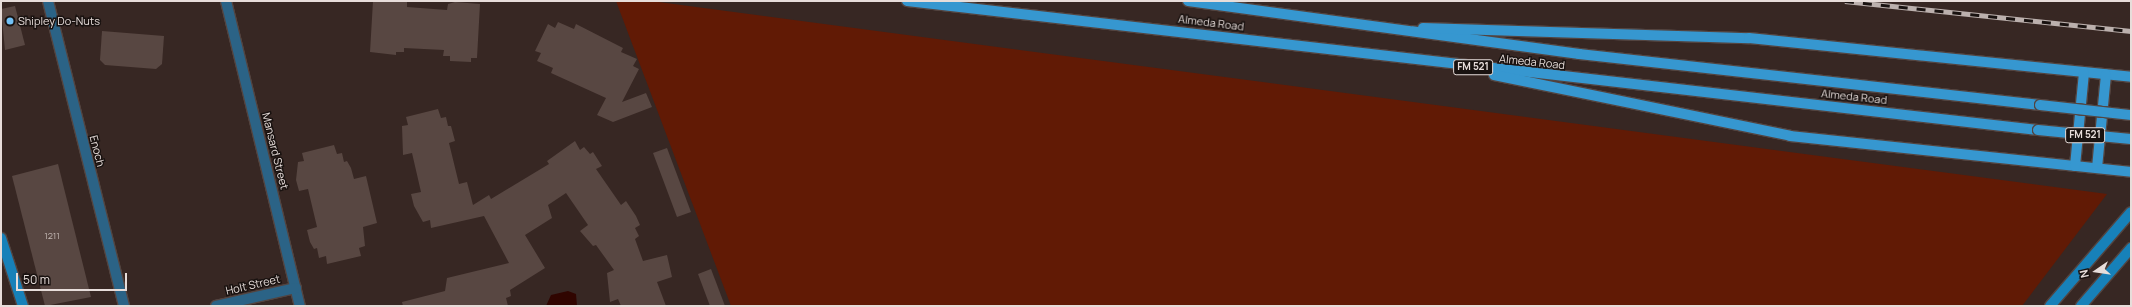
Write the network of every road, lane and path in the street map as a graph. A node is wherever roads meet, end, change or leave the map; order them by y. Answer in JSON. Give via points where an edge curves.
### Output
{"nodes":[{"id":1,"x":48,"y":1,"type":"edge"},
{"id":2,"x":226,"y":1,"type":"edge"},
{"id":3,"x":907,"y":1,"type":"edge"},
{"id":4,"x":1188,"y":1,"type":"edge"},
{"id":5,"x":1385,"y":27,"type":"junction"},
{"id":6,"x":1441,"y":64,"type":"junction"},
{"id":7,"x":2084,"y":72,"type":"junction"},
{"id":8,"x":2106,"y":74,"type":"junction"},
{"id":9,"x":2131,"y":77,"type":"edge"},
{"id":10,"x":2131,"y":115,"type":"edge"},
{"id":11,"x":2131,"y":139,"type":"edge"},
{"id":12,"x":2075,"y":166,"type":"junction"},
{"id":13,"x":2097,"y":168,"type":"junction"},
{"id":14,"x":2131,"y":172,"type":"edge"},
{"id":15,"x":2131,"y":212,"type":"edge"},
{"id":16,"x":1,"y":238,"type":"edge"},
{"id":17,"x":2131,"y":248,"type":"edge"},
{"id":18,"x":296,"y":288,"type":"junction"},
{"id":19,"x":23,"y":306,"type":"edge"},
{"id":20,"x":124,"y":306,"type":"edge"},
{"id":21,"x":216,"y":306,"type":"edge"},
{"id":22,"x":300,"y":306,"type":"edge"},
{"id":23,"x":2050,"y":306,"type":"edge"},
{"id":24,"x":2081,"y":306,"type":"edge"}],
"edges":[{"from":1,"to":20,"type":"street","name":"Enoch"},
{"from":2,"to":18,"type":"street","name":"Mansard Street"},
{"from":3,"to":6,"type":"main road","name":"Almeda Road","number":"FM 521"},
{"from":4,"to":5,"type":"main road","name":"Almeda Road","number":"FM 521"},
{"from":5,"to":7,"type":"main road","via":[[1749,38]]},
{"from":5,"to":10,"type":"main road","name":"Almeda Road","number":"FM 521","bridge":true,"via":[[1614,58]]},
{"from":6,"to":11,"type":"main road","name":"Almeda Road","number":"FM 521","bridge":true},
{"from":6,"to":12,"type":"main road","via":[[1748,129]]},
{"from":7,"to":8,"type":"main road"},
{"from":7,"to":12,"type":"main road"},
{"from":8,"to":9,"type":"main road"},
{"from":8,"to":13,"type":"main road"},
{"from":12,"to":13,"type":"main road"},
{"from":13,"to":14,"type":"main road"},
{"from":15,"to":23,"type":"main road"},
{"from":16,"to":19,"type":"main road"},
{"from":17,"to":24,"type":"main road"},
{"from":18,"to":21,"type":"street","name":"Holt Street"},
{"from":18,"to":22,"type":"street","name":"Mansard Street"}]}
